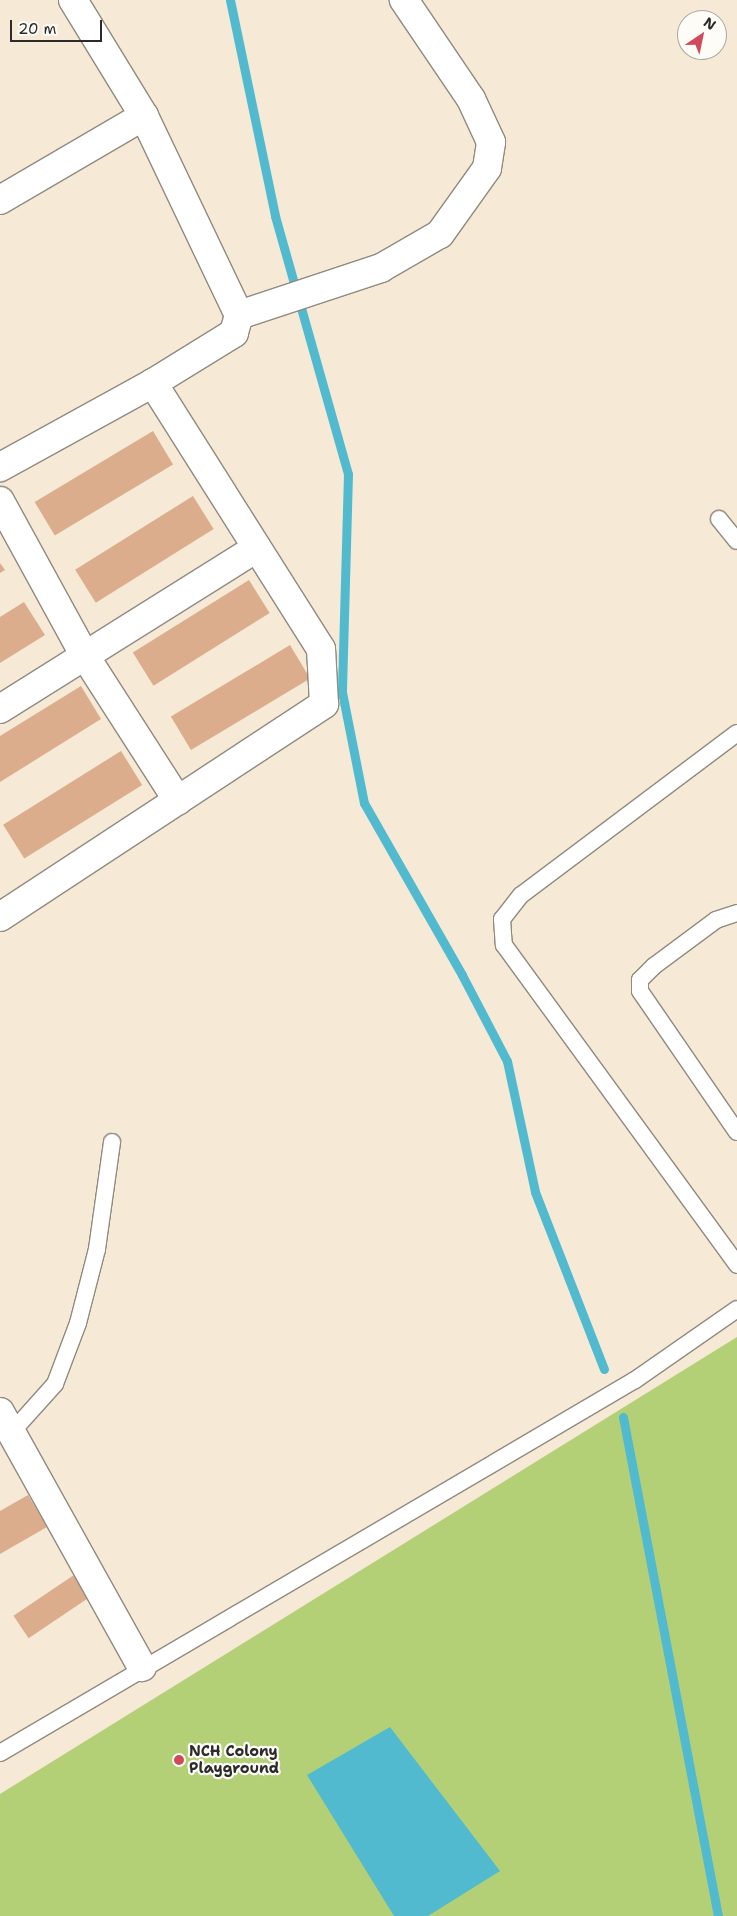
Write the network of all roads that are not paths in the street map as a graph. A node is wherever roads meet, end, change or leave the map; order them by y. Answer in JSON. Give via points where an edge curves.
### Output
{"nodes":[{"id":1,"x":73,"y":0,"type":"edge"},
{"id":2,"x":404,"y":0,"type":"edge"},
{"id":3,"x":144,"y":116,"type":"junction"},
{"id":4,"x":0,"y":200,"type":"edge"},
{"id":5,"x":250,"y":312,"type":"junction"},
{"id":6,"x":153,"y":383,"type":"junction"},
{"id":7,"x":0,"y":468,"type":"edge"},
{"id":8,"x":0,"y":501,"type":"edge"},
{"id":9,"x":719,"y":519,"type":"dead end"},
{"id":10,"x":737,"y":541,"type":"edge"},
{"id":11,"x":257,"y":548,"type":"junction"},
{"id":12,"x":85,"y":656,"type":"junction"},
{"id":13,"x":0,"y":709,"type":"edge"},
{"id":14,"x":737,"y":733,"type":"edge"},
{"id":15,"x":178,"y":801,"type":"junction"},
{"id":16,"x":4,"y":907,"type":"edge"},
{"id":17,"x":737,"y":913,"type":"edge"},
{"id":18,"x":737,"y":1132,"type":"edge"},
{"id":19,"x":112,"y":1142,"type":"dead end"},
{"id":20,"x":737,"y":1266,"type":"edge"},
{"id":21,"x":737,"y":1309,"type":"edge"},
{"id":22,"x":6,"y":1422,"type":"edge"},
{"id":23,"x":142,"y":1667,"type":"junction"},
{"id":24,"x":0,"y":1753,"type":"edge"}],
"edges":[{"from":1,"to":3,"type":"street"},
{"from":2,"to":5,"type":"street","via":[[471,99],[491,142],[487,168],[440,234],[382,268]]},
{"from":3,"to":4,"type":"street"},
{"from":3,"to":5,"type":"street"},
{"from":5,"to":6,"type":"street","via":[[234,333]]},
{"from":6,"to":7,"type":"street"},
{"from":6,"to":11,"type":"street"},
{"from":8,"to":12,"type":"street"},
{"from":9,"to":10,"type":"lane"},
{"from":11,"to":12,"type":"street"},
{"from":11,"to":15,"type":"street","via":[[321,649],[324,704]]},
{"from":12,"to":13,"type":"street"},
{"from":12,"to":15,"type":"street"},
{"from":14,"to":20,"type":"lane","via":[[521,895],[502,919],[504,945]]},
{"from":15,"to":16,"type":"street"},
{"from":17,"to":18,"type":"lane","via":[[716,920],[640,980],[640,991]]},
{"from":19,"to":22,"type":"lane","via":[[97,1249],[78,1323],[55,1384]]},
{"from":21,"to":23,"type":"lane","via":[[635,1380]]},
{"from":22,"to":23,"type":"street"},
{"from":23,"to":24,"type":"lane"}]}
